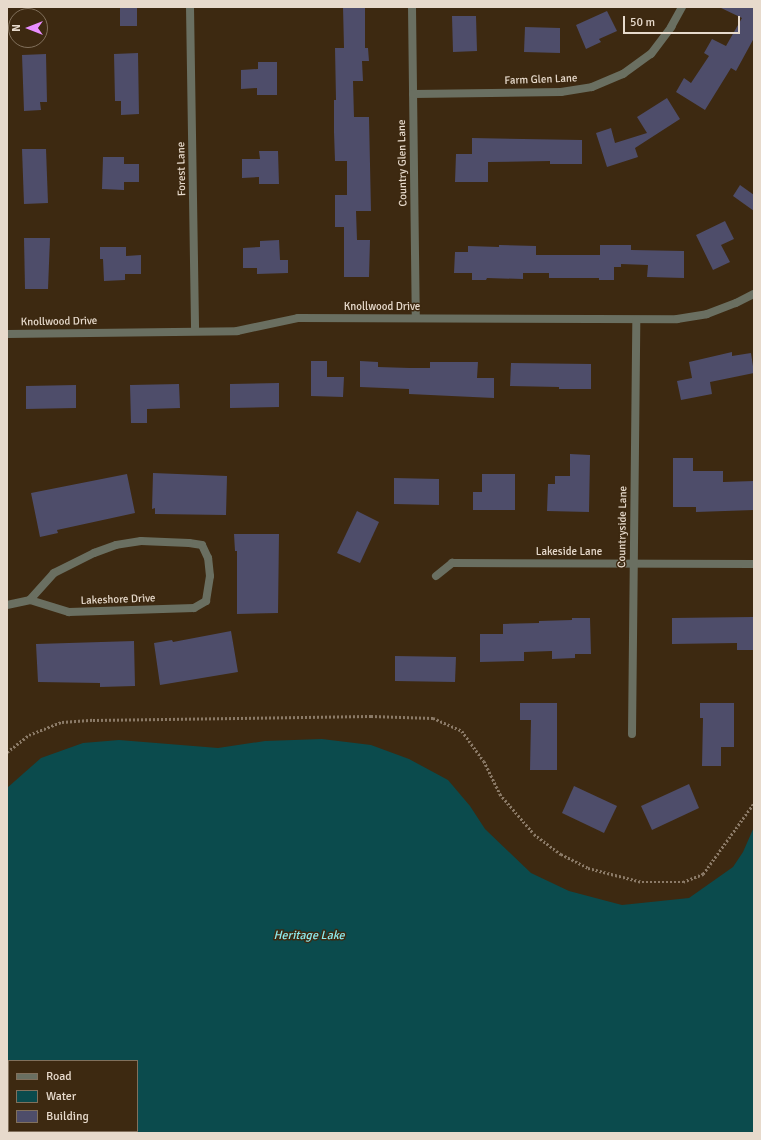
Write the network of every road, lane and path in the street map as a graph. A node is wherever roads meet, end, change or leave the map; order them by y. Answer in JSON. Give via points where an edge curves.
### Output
{"nodes":[{"id":1,"x":190,"y":7,"type":"edge"},
{"id":2,"x":412,"y":7,"type":"edge"},
{"id":3,"x":682,"y":7,"type":"edge"},
{"id":4,"x":413,"y":94,"type":"junction"},
{"id":5,"x":754,"y":294,"type":"edge"},
{"id":6,"x":416,"y":318,"type":"junction"},
{"id":7,"x":636,"y":320,"type":"junction"},
{"id":8,"x":195,"y":331,"type":"junction"},
{"id":9,"x":7,"y":334,"type":"edge"},
{"id":10,"x":634,"y":563,"type":"junction"},
{"id":11,"x":754,"y":564,"type":"edge"},
{"id":12,"x":436,"y":576,"type":"dead end"},
{"id":13,"x":30,"y":600,"type":"junction"},
{"id":14,"x":7,"y":605,"type":"edge"},
{"id":15,"x":632,"y":734,"type":"dead end"},
{"id":16,"x":7,"y":752,"type":"edge"},
{"id":17,"x":754,"y":804,"type":"edge"}],
"edges":[{"from":1,"to":8,"type":"street","name":"Forest Lane"},
{"from":2,"to":4,"type":"street","name":"Country Glen Lane"},
{"from":3,"to":4,"type":"street","name":"Farm Glen Lane","via":[[651,54],[623,74],[592,88],[561,92]]},
{"from":4,"to":6,"type":"street","name":"Country Glen Lane"},
{"from":5,"to":7,"type":"street","name":"Knollwood Drive","via":[[707,314],[676,319]]},
{"from":6,"to":7,"type":"street","name":"Knollwood Drive"},
{"from":6,"to":8,"type":"street","name":"Knollwood Drive","via":[[298,318],[237,331]]},
{"from":7,"to":10,"type":"street","name":"Countryside Lane"},
{"from":8,"to":9,"type":"street","name":"Knollwood Drive"},
{"from":10,"to":11,"type":"street","name":"Lakeside Lane"},
{"from":10,"to":12,"type":"street","name":"Lakeside Lane","via":[[452,563]]},
{"from":10,"to":15,"type":"street","name":"Countryside Lane"},
{"from":13,"to":13,"type":"street","name":"Lakeshore Drive","via":[[54,573],[116,545],[141,541],[202,545],[208,558],[210,576],[206,601],[194,608],[69,612]]},
{"from":13,"to":14,"type":"street"},
{"from":16,"to":17,"type":"path","via":[[29,735],[62,722],[371,716],[433,718],[462,731],[484,761],[500,794],[534,834],[561,854],[588,868],[642,882],[682,882],[703,874]]}]}
